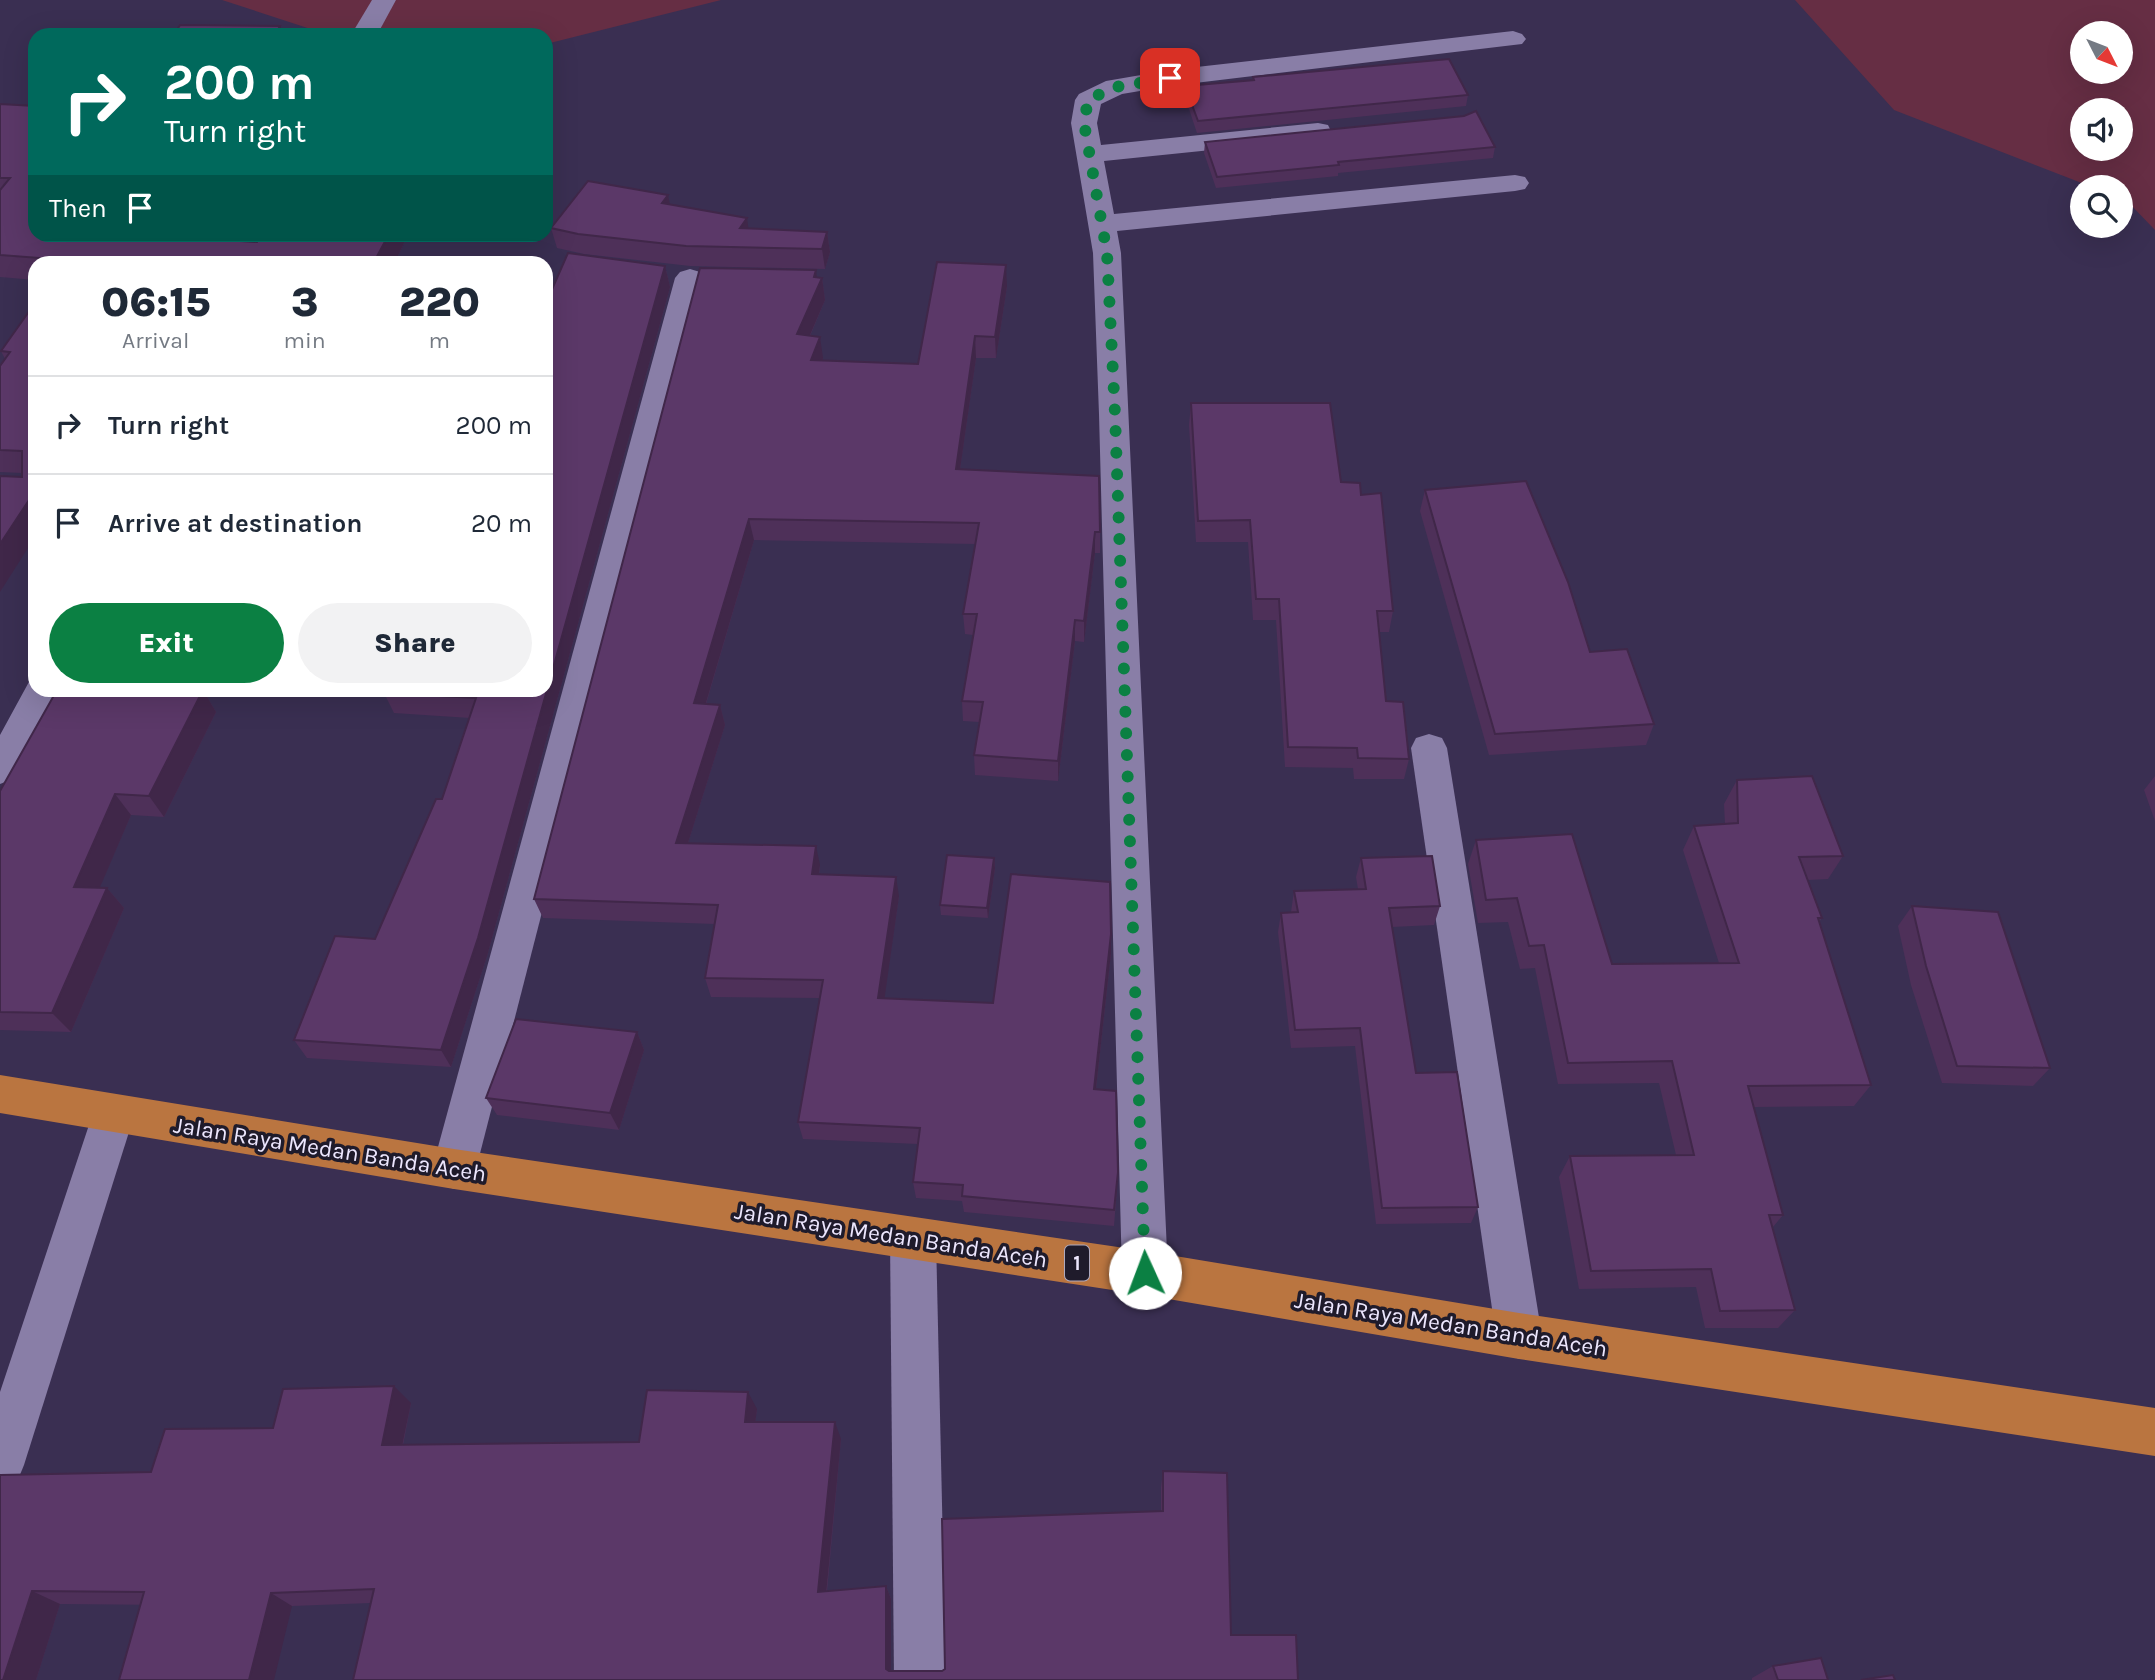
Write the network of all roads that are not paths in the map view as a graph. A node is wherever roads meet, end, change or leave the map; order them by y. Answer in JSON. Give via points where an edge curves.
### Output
{"nodes":[{"id":1,"x":384,"y":0,"type":"edge"},
{"id":2,"x":368,"y":28,"type":"edge"},
{"id":3,"x":1513,"y":39,"type":"dead end"},
{"id":4,"x":1338,"y":129,"type":"edge"},
{"id":5,"x":1090,"y":154,"type":"junction"},
{"id":6,"x":1516,"y":183,"type":"dead end"},
{"id":7,"x":1101,"y":224,"type":"junction"},
{"id":8,"x":690,"y":277,"type":"dead end"},
{"id":9,"x":39,"y":697,"type":"edge"},
{"id":10,"x":1429,"y":748,"type":"dead end"},
{"id":11,"x":0,"y":769,"type":"edge"},
{"id":12,"x":0,"y":1094,"type":"edge"},
{"id":13,"x":114,"y":1113,"type":"junction"},
{"id":14,"x":453,"y":1169,"type":"junction"},
{"id":15,"x":914,"y":1238,"type":"junction"},
{"id":16,"x":1145,"y":1273,"type":"junction"},
{"id":17,"x":1519,"y":1336,"type":"junction"},
{"id":18,"x":2155,"y":1432,"type":"edge"},
{"id":19,"x":0,"y":1465,"type":"edge"},
{"id":20,"x":920,"y":1680,"type":"edge"}],
"edges":[{"from":1,"to":2,"type":"street"},
{"from":3,"to":5,"type":"street","via":[[1115,87],[1088,100],[1084,123]]},
{"from":4,"to":5,"type":"street"},
{"from":5,"to":7,"type":"street"},
{"from":6,"to":7,"type":"street"},
{"from":7,"to":16,"type":"street","via":[[1107,253],[1115,414]]},
{"from":8,"to":14,"type":"street"},
{"from":9,"to":11,"type":"street"},
{"from":10,"to":17,"type":"street"},
{"from":12,"to":13,"type":"highway","name":"Jalan Raya Medan Banda Aceh","number":"1"},
{"from":13,"to":14,"type":"highway","name":"Jalan Raya Medan Banda Aceh","number":"1"},
{"from":13,"to":19,"type":"street"},
{"from":14,"to":15,"type":"highway","name":"Jalan Raya Medan Banda Aceh","number":"1"},
{"from":15,"to":16,"type":"highway","name":"Jalan Raya Medan Banda Aceh","number":"1"},
{"from":15,"to":20,"type":"street"},
{"from":16,"to":17,"type":"highway","name":"Jalan Raya Medan Banda Aceh","number":"1"},
{"from":17,"to":18,"type":"highway","name":"Jalan Raya Medan Banda Aceh","number":"1"}]}
